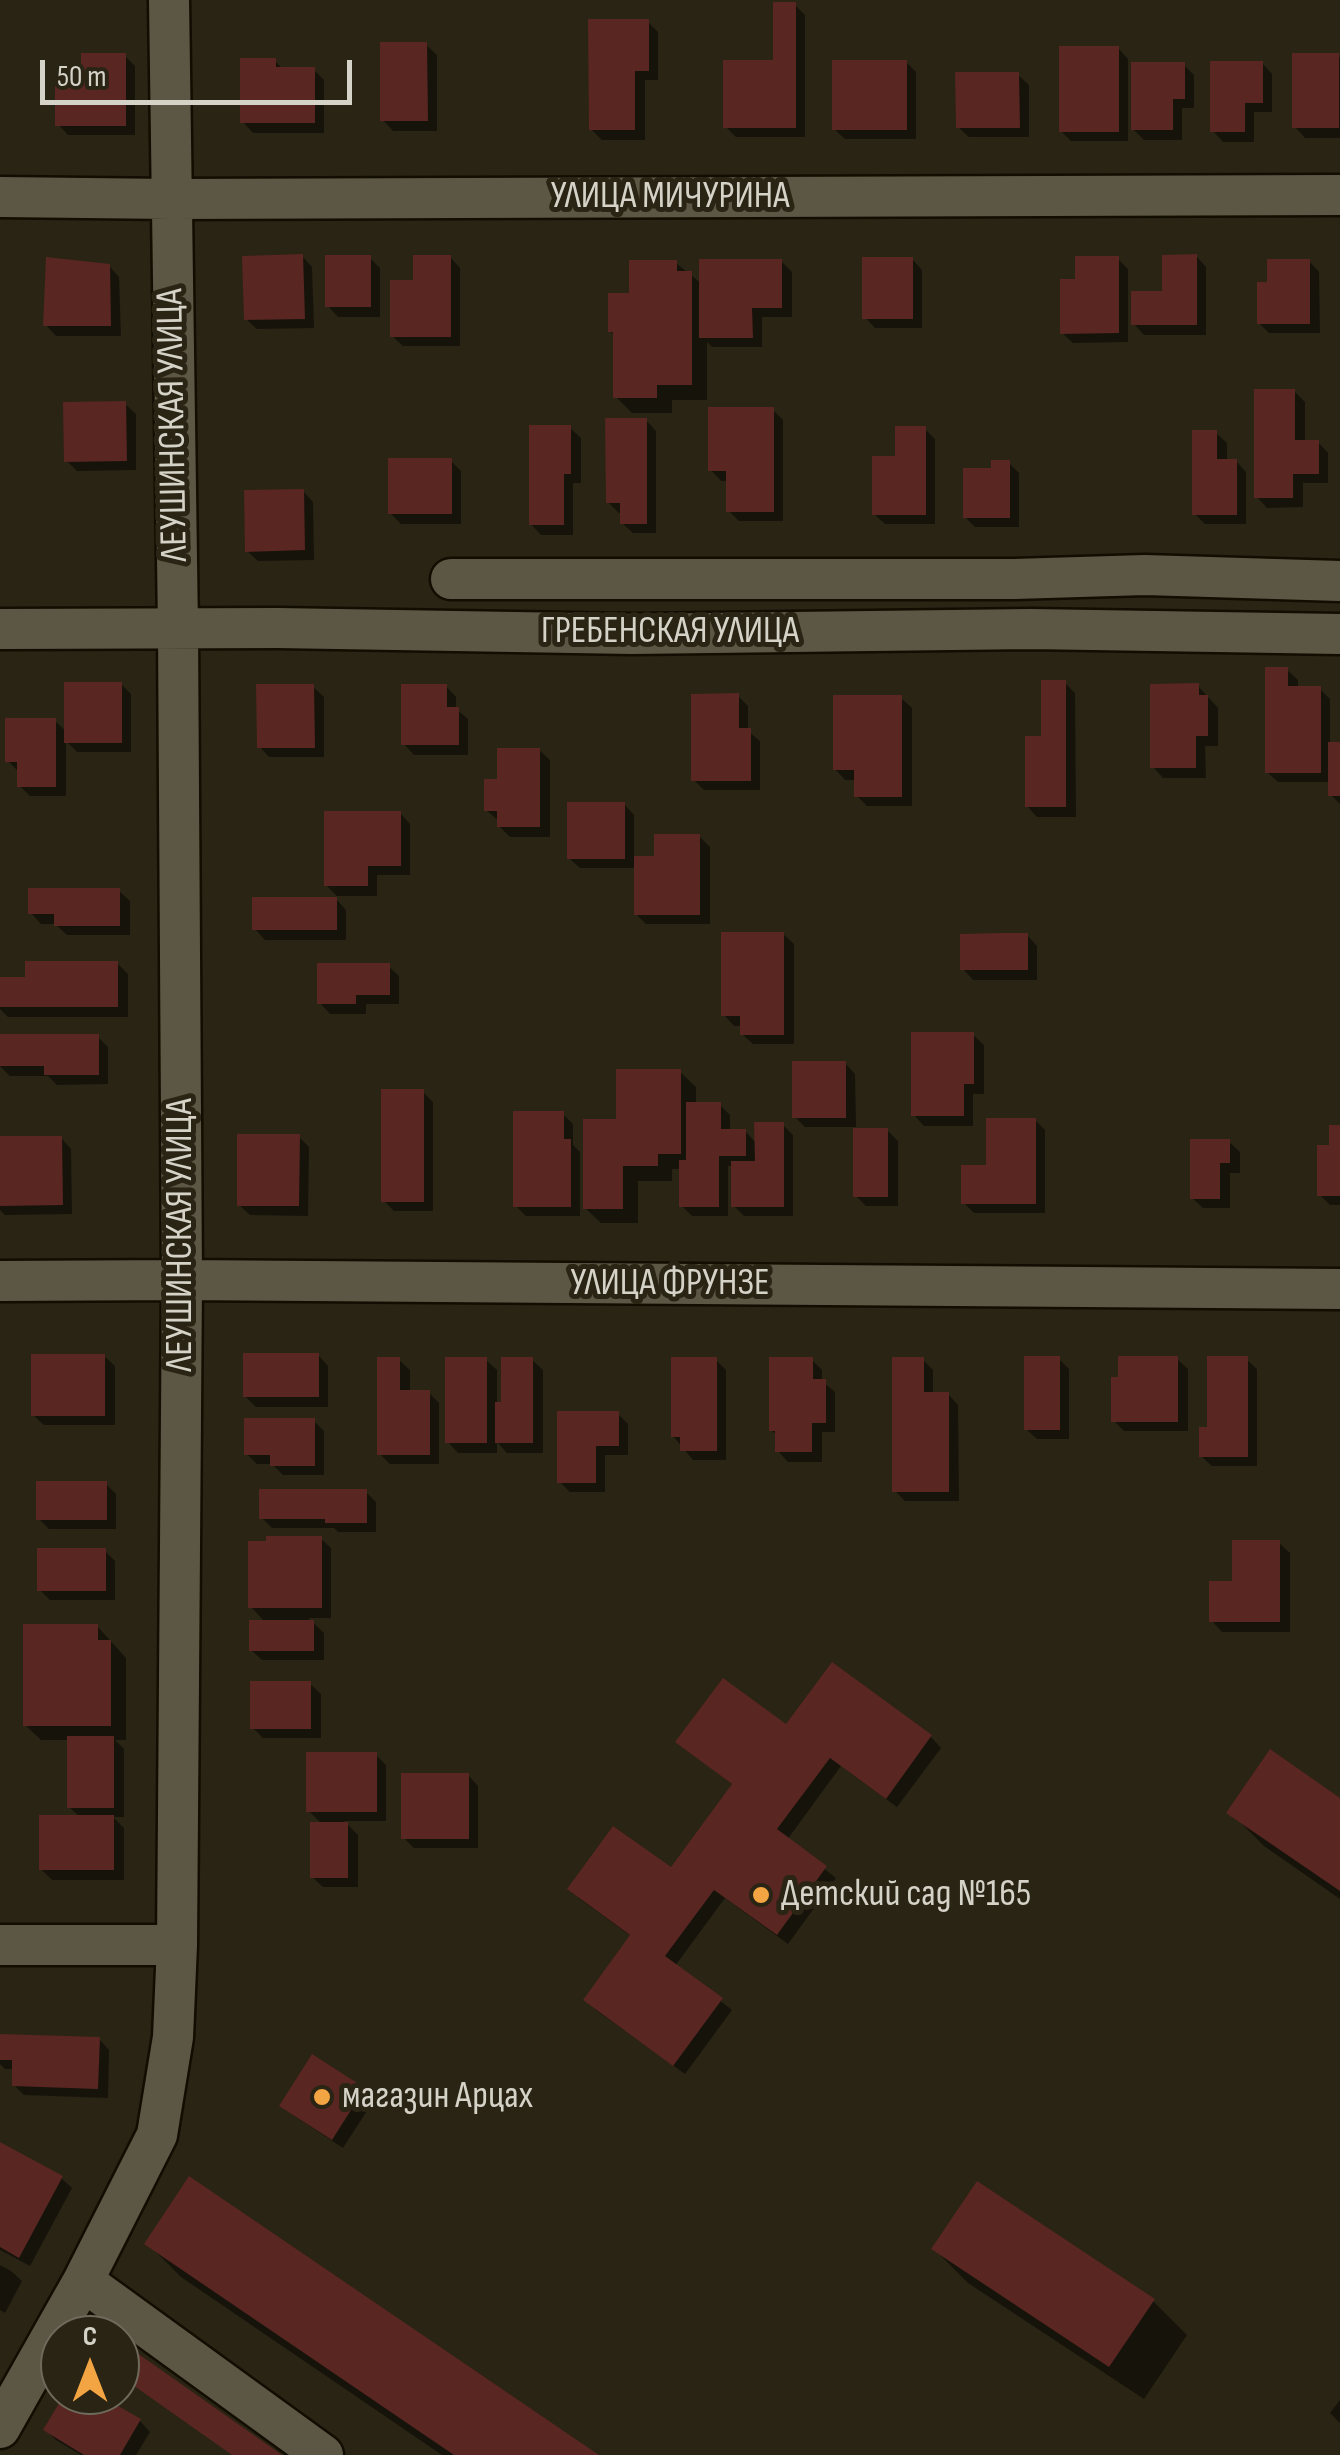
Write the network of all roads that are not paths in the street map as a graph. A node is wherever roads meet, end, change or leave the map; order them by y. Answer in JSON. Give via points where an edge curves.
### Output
{"nodes":[{"id":1,"x":169,"y":0,"type":"edge"},
{"id":2,"x":1340,"y":195,"type":"edge"},
{"id":3,"x":0,"y":197,"type":"edge"},
{"id":4,"x":171,"y":199,"type":"junction"},
{"id":5,"x":451,"y":579,"type":"dead end"},
{"id":6,"x":1340,"y":581,"type":"edge"},
{"id":7,"x":0,"y":629,"type":"edge"},
{"id":8,"x":178,"y":629,"type":"junction"},
{"id":9,"x":1340,"y":634,"type":"edge"},
{"id":10,"x":182,"y":1280,"type":"junction"},
{"id":11,"x":0,"y":1281,"type":"edge"},
{"id":12,"x":1340,"y":1289,"type":"edge"},
{"id":13,"x":0,"y":1945,"type":"edge"},
{"id":14,"x":177,"y":1945,"type":"junction"},
{"id":15,"x":83,"y":2281,"type":"junction"},
{"id":16,"x":0,"y":2428,"type":"edge"},
{"id":17,"x":323,"y":2455,"type":"edge"}],
"edges":[{"from":1,"to":4,"type":"street","name":"ЛЕУШИНСКАЯ УЛИЦА"},
{"from":2,"to":4,"type":"street","name":"УЛИЦА МИЧУРИНА"},
{"from":3,"to":4,"type":"street","name":"УЛИЦА МИЧУРИНА"},
{"from":4,"to":8,"type":"street","name":"ЛЕУШИНСКАЯ УЛИЦА"},
{"from":5,"to":6,"type":"street","name":"ГРЕБЕНСКАЯ УЛИЦА","via":[[1145,575]]},
{"from":7,"to":8,"type":"street","name":"ГРЕБЕНСКАЯ УЛИЦА"},
{"from":8,"to":9,"type":"street","name":"ГРЕБЕНСКАЯ УЛИЦА"},
{"from":8,"to":10,"type":"street","name":"ЛЕУШИНСКАЯ УЛИЦА"},
{"from":10,"to":11,"type":"street","name":"УЛИЦА ФРУНЗЕ"},
{"from":10,"to":12,"type":"street","name":"УЛИЦА ФРУНЗЕ"},
{"from":10,"to":14,"type":"street","name":"ЛЕУШИНСКАЯ УЛИЦА"},
{"from":13,"to":14,"type":"street"},
{"from":14,"to":15,"type":"street","name":"ЛЕУШИНСКАЯ УЛИЦА","via":[[174,2037],[158,2135]]},
{"from":15,"to":16,"type":"street","name":"ЛЕУШИНСКАЯ УЛИЦА"},
{"from":15,"to":17,"type":"street"}]}
